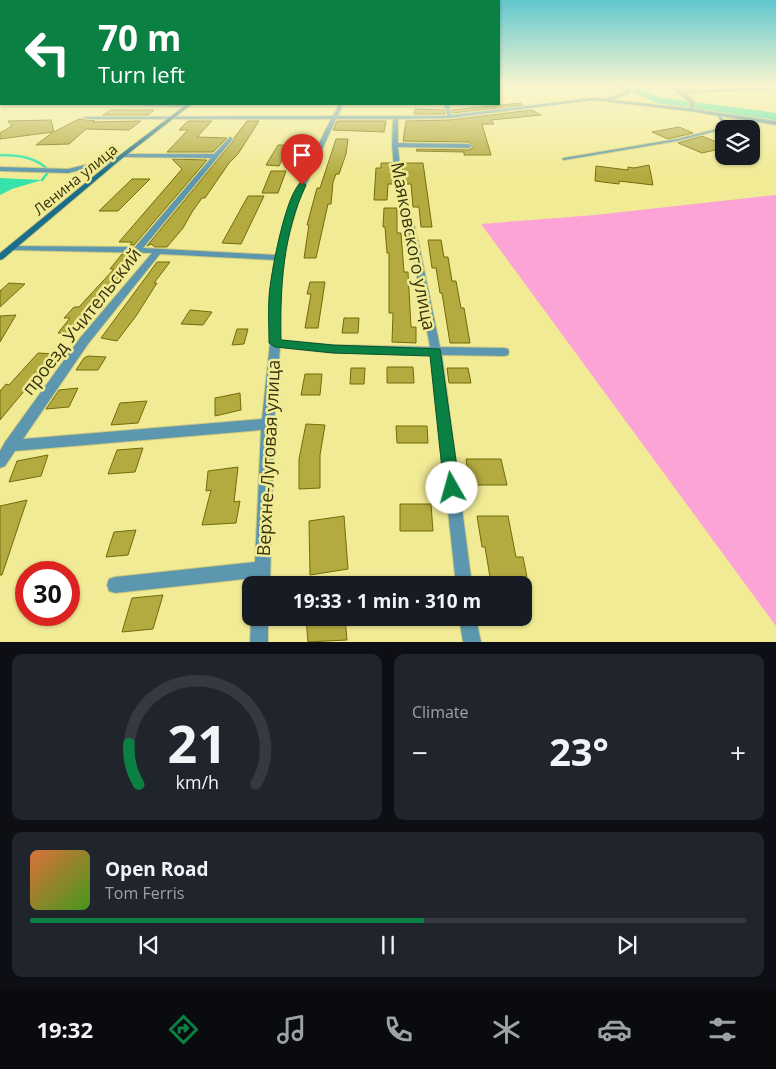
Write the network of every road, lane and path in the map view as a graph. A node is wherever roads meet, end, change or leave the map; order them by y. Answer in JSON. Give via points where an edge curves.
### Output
{"nodes":[{"id":1,"x":176,"y":115,"type":"edge"},
{"id":2,"x":466,"y":115,"type":"edge"},
{"id":3,"x":718,"y":115,"type":"joint"},
{"id":4,"x":173,"y":117,"type":"junction"},
{"id":5,"x":335,"y":117,"type":"junction"},
{"id":6,"x":396,"y":117,"type":"junction"},
{"id":7,"x":450,"y":117,"type":"joint"},
{"id":8,"x":86,"y":118,"type":"dead end"},
{"id":9,"x":776,"y":123,"type":"edge"},
{"id":10,"x":230,"y":139,"type":"dead end"},
{"id":11,"x":395,"y":145,"type":"junction"},
{"id":12,"x":469,"y":146,"type":"dead end"},
{"id":13,"x":214,"y":156,"type":"junction"},
{"id":14,"x":121,"y":157,"type":"junction"},
{"id":15,"x":564,"y":159,"type":"dead end"},
{"id":16,"x":0,"y":169,"type":"edge"},
{"id":17,"x":12,"y":248,"type":"junction"},
{"id":18,"x":137,"y":250,"type":"junction"},
{"id":19,"x":157,"y":252,"type":"junction"},
{"id":20,"x":0,"y":257,"type":"edge"},
{"id":21,"x":279,"y":258,"type":"junction"},
{"id":22,"x":275,"y":343,"type":"junction"},
{"id":23,"x":436,"y":352,"type":"junction"},
{"id":24,"x":504,"y":352,"type":"dead end"},
{"id":25,"x":268,"y":424,"type":"junction"},
{"id":26,"x":10,"y":446,"type":"junction"},
{"id":27,"x":0,"y":462,"type":"edge"},
{"id":28,"x":262,"y":576,"type":"edge"},
{"id":29,"x":463,"y":576,"type":"edge"},
{"id":30,"x":242,"y":578,"type":"edge"},
{"id":31,"x":115,"y":585,"type":"dead end"},
{"id":32,"x":260,"y":626,"type":"edge"},
{"id":33,"x":469,"y":626,"type":"edge"},
{"id":34,"x":259,"y":642,"type":"edge"},
{"id":35,"x":472,"y":642,"type":"edge"}],
"edges":[{"from":1,"to":4,"type":"main road","name":"Ленина улица"},
{"from":2,"to":7,"type":"street"},
{"from":3,"to":9,"type":"street"},
{"from":3,"to":15,"type":"lane","via":[[727,127],[677,140]]},
{"from":4,"to":5,"type":"street"},
{"from":4,"to":8,"type":"street"},
{"from":4,"to":14,"type":"main road","name":"Ленина улица"},
{"from":5,"to":6,"type":"street"},
{"from":5,"to":21,"type":"street","name":"Верхне-Луговая улица","via":[[294,202]]},
{"from":6,"to":7,"type":"street"},
{"from":6,"to":11,"type":"street","name":"Маяковского улица"},
{"from":10,"to":13,"type":"street","name":"проезд Учительский"},
{"from":11,"to":12,"type":"street","name":"Маяковского улица"},
{"from":11,"to":23,"type":"street","name":"Маяковского улица","via":[[397,168],[416,245]]},
{"from":13,"to":14,"type":"street"},
{"from":13,"to":18,"type":"street","name":"проезд Учительский"},
{"from":14,"to":16,"type":"street","via":[[68,171]]},
{"from":14,"to":17,"type":"main road","name":"Ленина улица"},
{"from":17,"to":18,"type":"street"},
{"from":17,"to":20,"type":"main road","name":"Ленина улица"},
{"from":18,"to":19,"type":"street"},
{"from":19,"to":21,"type":"street"},
{"from":19,"to":26,"type":"street","name":"проезд Учительский","via":[[84,340]]},
{"from":21,"to":22,"type":"street","name":"Верхне-Луговая улица"},
{"from":22,"to":23,"type":"street","via":[[333,349]]},
{"from":22,"to":25,"type":"street","name":"Верхне-Луговая улица"},
{"from":23,"to":24,"type":"street"},
{"from":23,"to":29,"type":"street","name":"Маяковского улица"},
{"from":25,"to":26,"type":"street"},
{"from":25,"to":28,"type":"street","name":"Верхне-Луговая улица"},
{"from":26,"to":27,"type":"street","name":"проезд Учительский"},
{"from":30,"to":31,"type":"street"},
{"from":32,"to":34,"type":"street"},
{"from":33,"to":35,"type":"street"}]}
